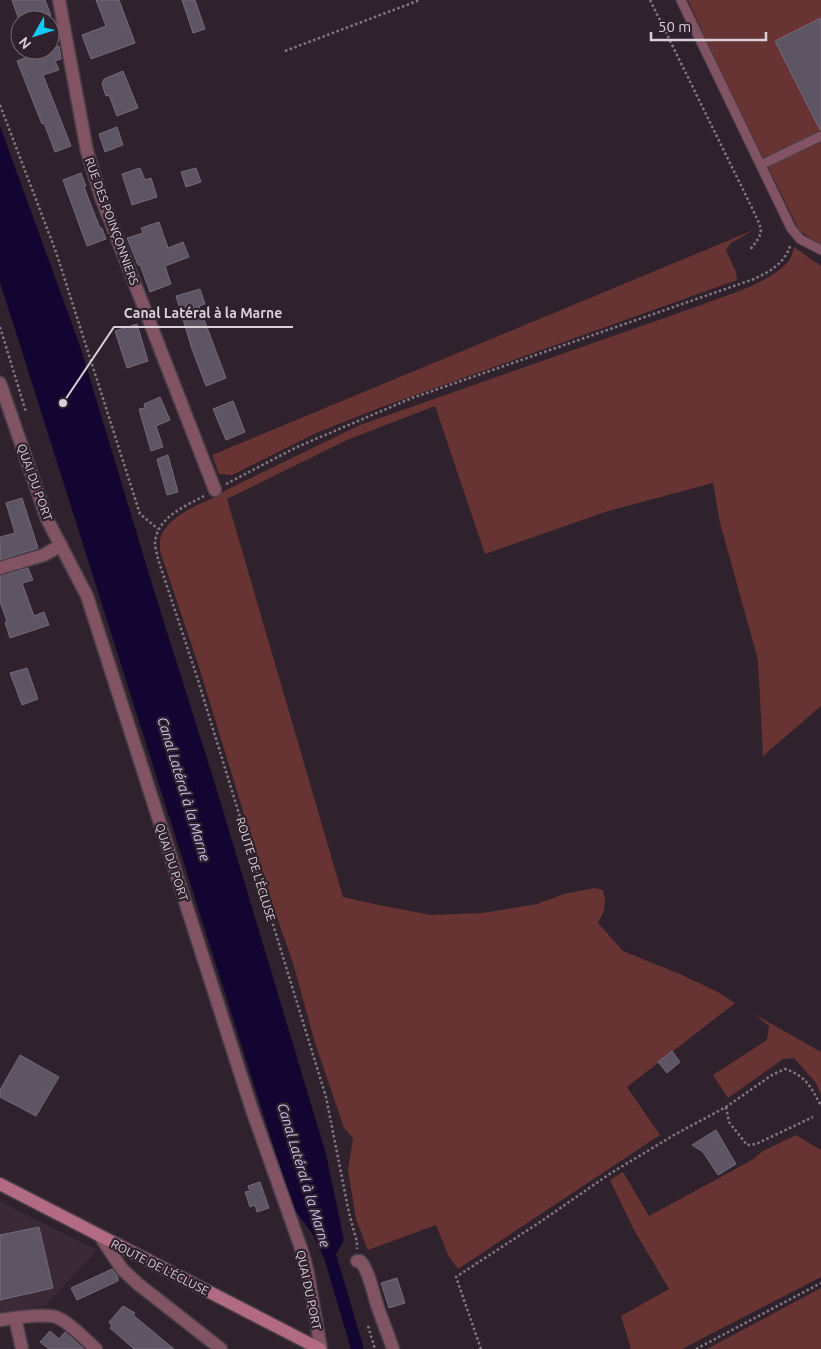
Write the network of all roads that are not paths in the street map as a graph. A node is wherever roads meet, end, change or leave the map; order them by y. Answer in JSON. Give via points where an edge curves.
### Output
{"nodes":[{"id":1,"x":59,"y":0,"type":"edge"},
{"id":2,"x":681,"y":0,"type":"edge"},
{"id":3,"x":821,"y":136,"type":"edge"},
{"id":4,"x":761,"y":165,"type":"junction"},
{"id":5,"x":821,"y":250,"type":"edge"},
{"id":6,"x":0,"y":383,"type":"edge"},
{"id":7,"x":215,"y":490,"type":"road end"},
{"id":8,"x":61,"y":545,"type":"junction"},
{"id":9,"x":0,"y":568,"type":"edge"},
{"id":10,"x":0,"y":1184,"type":"edge"},
{"id":11,"x":100,"y":1236,"type":"junction"},
{"id":12,"x":357,"y":1261,"type":"dead end"},
{"id":13,"x":15,"y":1318,"type":"junction"},
{"id":14,"x":0,"y":1320,"type":"edge"},
{"id":15,"x":22,"y":1349,"type":"edge"},
{"id":16,"x":96,"y":1349,"type":"edge"},
{"id":17,"x":220,"y":1349,"type":"edge"},
{"id":18,"x":320,"y":1349,"type":"edge"},
{"id":19,"x":393,"y":1349,"type":"edge"}],
"edges":[{"from":1,"to":7,"type":"street","name":"RUE DES POINÇONNIERS","via":[[87,151],[101,197]]},
{"from":2,"to":4,"type":"lane"},
{"from":3,"to":4,"type":"lane"},
{"from":4,"to":5,"type":"lane","via":[[791,228],[800,238]]},
{"from":6,"to":8,"type":"street","name":"QUAI DU PORT","via":[[47,519]]},
{"from":8,"to":9,"type":"street","via":[[44,555]]},
{"from":8,"to":18,"type":"street","name":"QUAI DU PORT","via":[[87,596],[252,1110],[302,1251]]},
{"from":10,"to":11,"type":"main road","name":"ROUTE DE L'ÉCLUSE"},
{"from":11,"to":17,"type":"street","via":[[122,1269]]},
{"from":11,"to":18,"type":"main road","name":"ROUTE DE L'ÉCLUSE"},
{"from":12,"to":19,"type":"street","via":[[363,1264]]},
{"from":13,"to":14,"type":"street"},
{"from":13,"to":15,"type":"street"},
{"from":13,"to":16,"type":"street","via":[[56,1317]]}]}
